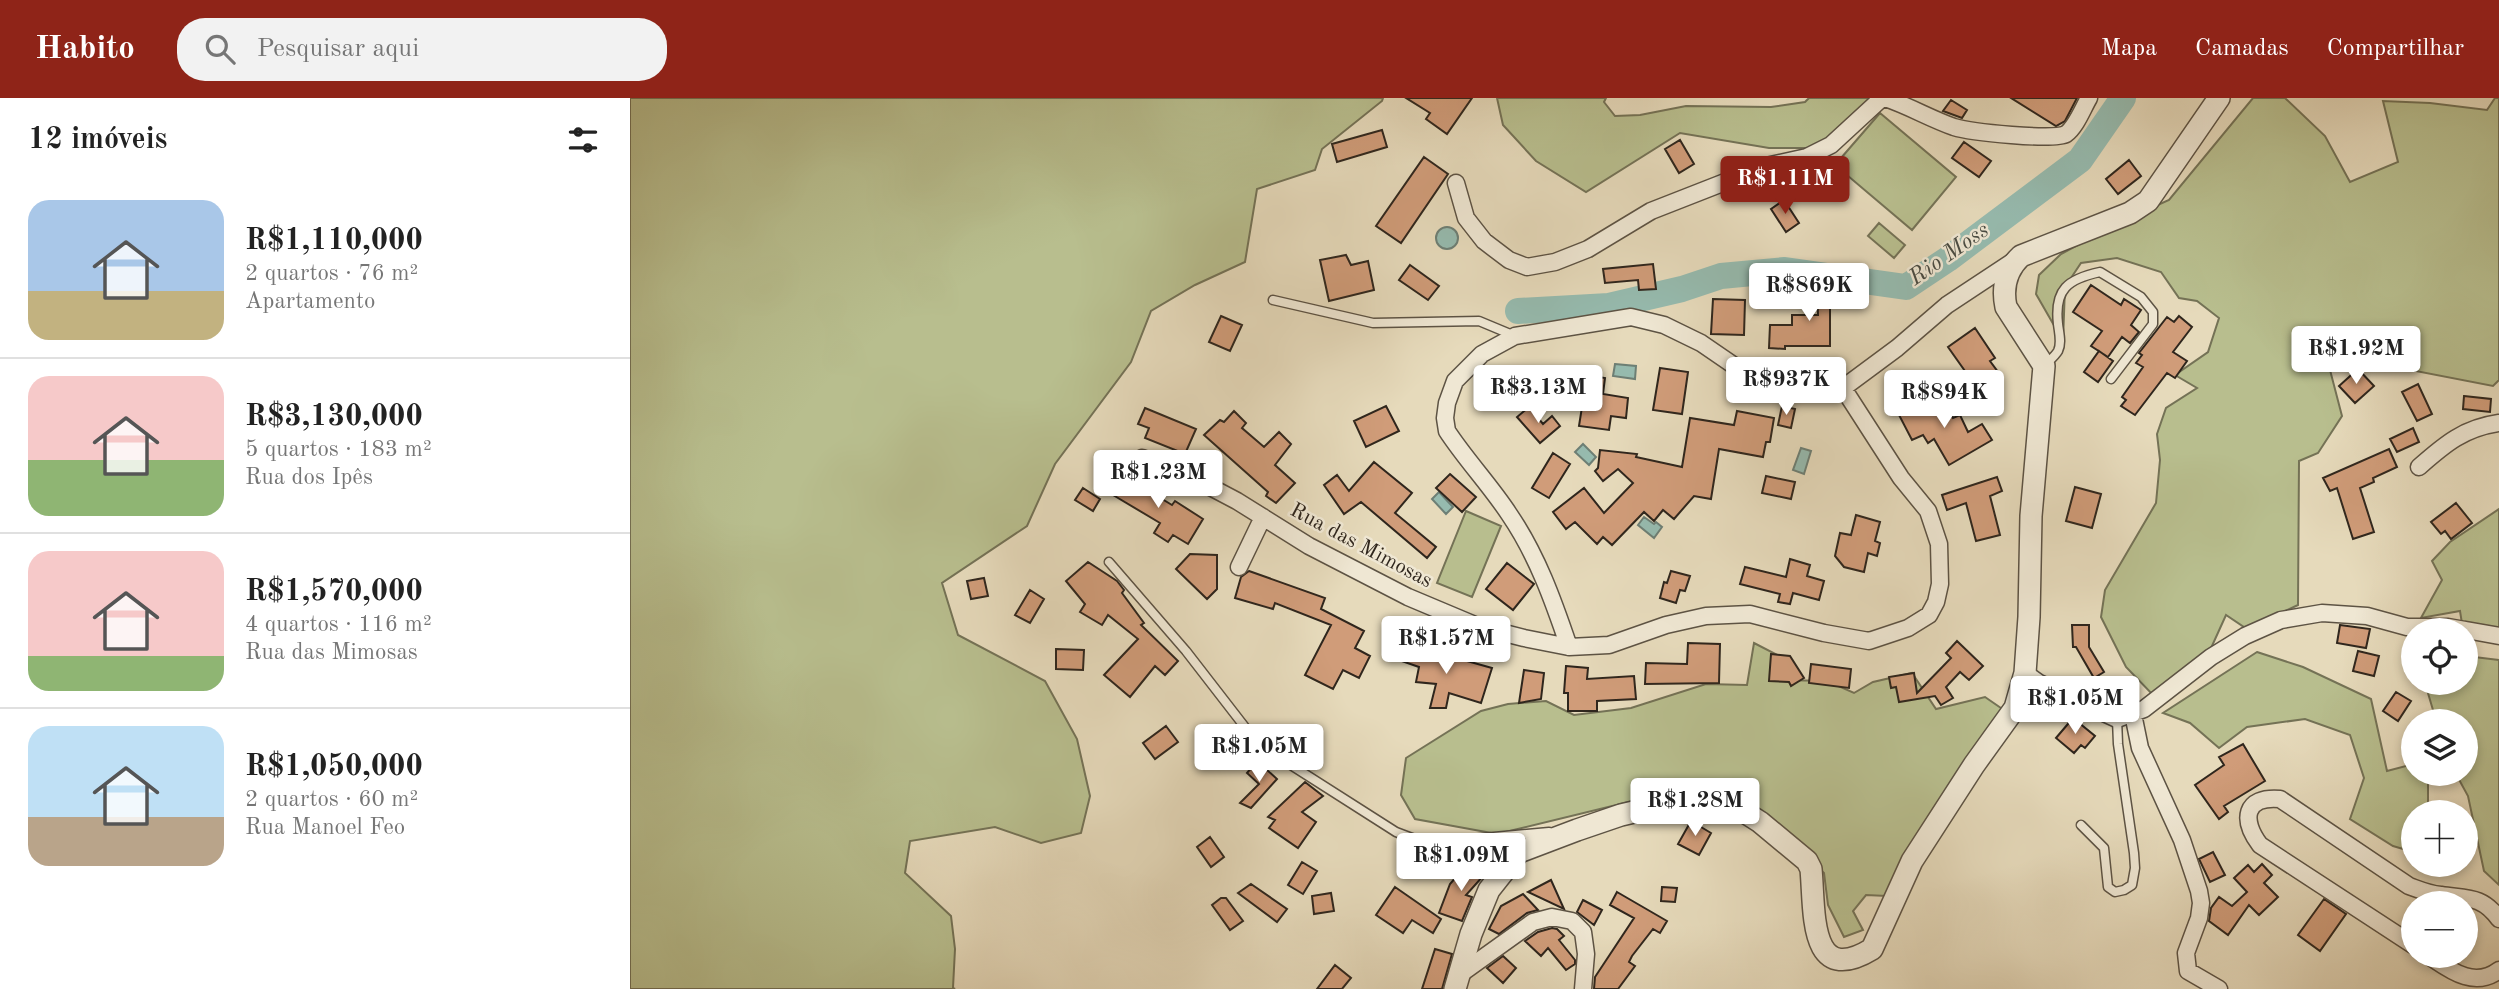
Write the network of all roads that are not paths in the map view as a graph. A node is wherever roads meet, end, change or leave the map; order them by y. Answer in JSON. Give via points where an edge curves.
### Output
{"nodes":[{"id":1,"x":1883,"y":98,"type":"edge"},
{"id":2,"x":2090,"y":98,"type":"edge"},
{"id":3,"x":2219,"y":98,"type":"edge"},
{"id":4,"x":1456,"y":183,"type":"dead end"},
{"id":5,"x":2021,"y":256,"type":"junction"},
{"id":6,"x":1273,"y":300,"type":"dead end"},
{"id":7,"x":1515,"y":336,"type":"junction"},
{"id":8,"x":2044,"y":366,"type":"junction"},
{"id":9,"x":2111,"y":379,"type":"dead end"},
{"id":10,"x":1843,"y":388,"type":"junction"},
{"id":11,"x":2499,"y":423,"type":"edge"},
{"id":12,"x":1142,"y":458,"type":"dead end"},
{"id":13,"x":2419,"y":467,"type":"dead end"},
{"id":14,"x":1263,"y":517,"type":"junction"},
{"id":15,"x":1109,"y":562,"type":"dead end"},
{"id":16,"x":1239,"y":567,"type":"dead end"},
{"id":17,"x":2401,"y":626,"type":"edge"},
{"id":18,"x":2478,"y":632,"type":"edge"},
{"id":19,"x":2499,"y":636,"type":"edge"},
{"id":20,"x":1569,"y":647,"type":"junction"},
{"id":21,"x":2025,"y":674,"type":"junction"},
{"id":22,"x":2125,"y":716,"type":"junction"},
{"id":23,"x":2081,"y":825,"type":"dead end"},
{"id":24,"x":1577,"y":830,"type":"junction"},
{"id":25,"x":2423,"y":891,"type":"edge"},
{"id":26,"x":2478,"y":902,"type":"edge"},
{"id":27,"x":2499,"y":919,"type":"edge"},
{"id":28,"x":2401,"y":937,"type":"edge"},
{"id":29,"x":2448,"y":968,"type":"edge"},
{"id":30,"x":2499,"y":970,"type":"edge"},
{"id":31,"x":1457,"y":982,"type":"edge"},
{"id":32,"x":1583,"y":989,"type":"edge"},
{"id":33,"x":2219,"y":989,"type":"edge"}],
"edges":[{"from":1,"to":2,"type":"street","via":[[1956,128],[2057,137],[2068,133]]},
{"from":1,"to":4,"type":"street","via":[[1831,145],[1651,211],[1588,249],[1555,262],[1527,267],[1508,260],[1484,241],[1466,218]]},
{"from":3,"to":5,"type":"street","via":[[2148,201],[2130,213]]},
{"from":5,"to":8,"type":"street","via":[[2009,267],[2004,298]]},
{"from":5,"to":10,"type":"street","via":[[1947,305]]},
{"from":6,"to":7,"type":"lane","via":[[1373,323],[1479,321]]},
{"from":7,"to":10,"type":"street","via":[[1630,317],[1664,325],[1736,367],[1784,387]]},
{"from":7,"to":20,"type":"street","via":[[1482,354],[1455,382],[1447,402],[1447,431],[1529,547]]},
{"from":8,"to":9,"type":"lane","via":[[2060,341],[2057,309],[2061,291],[2079,277],[2100,272],[2141,297],[2152,312],[2152,324]]},
{"from":8,"to":21,"type":"street","via":[[2031,516]]},
{"from":10,"to":20,"type":"street","name":"Rua das Mimosas","via":[[1928,511],[1939,544],[1940,584],[1929,615],[1908,628],[1869,640],[1749,614],[1706,616],[1609,645]]},
{"from":11,"to":13,"type":"street","via":[[2448,441]]},
{"from":12,"to":14,"type":"street","name":"Rua das Mimosas","via":[[1182,472]]},
{"from":14,"to":16,"type":"street"},
{"from":14,"to":20,"type":"street","name":"Rua das Mimosas","via":[[1408,597],[1477,626]]},
{"from":15,"to":24,"type":"lane","via":[[1258,744],[1396,832],[1433,846]]},
{"from":17,"to":22,"type":"street","via":[[2322,613],[2281,620],[2245,636],[2159,699]]},
{"from":18,"to":19,"type":"street"},
{"from":21,"to":22,"type":"street"},
{"from":21,"to":24,"type":"street","via":[[2015,708],[1912,861],[1872,948],[1861,956],[1849,960],[1825,954],[1817,940],[1807,861],[1738,808],[1691,800]]},
{"from":22,"to":23,"type":"lane","via":[[2118,744],[2134,853],[2132,885],[2115,892],[2108,887],[2104,848]]},
{"from":22,"to":33,"type":"street","via":[[2182,840],[2199,891],[2199,919],[2186,953],[2188,971]]},
{"from":24,"to":31,"type":"street","via":[[1519,852],[1489,890]]},
{"from":25,"to":28,"type":"street","via":[[2280,799],[2267,798],[2248,811],[2251,834],[2260,845]]},
{"from":26,"to":27,"type":"street"},
{"from":29,"to":30,"type":"street","via":[[2471,978],[2484,978]]},
{"from":31,"to":32,"type":"street","via":[[1533,922],[1552,917],[1572,921],[1583,932]]}]}
